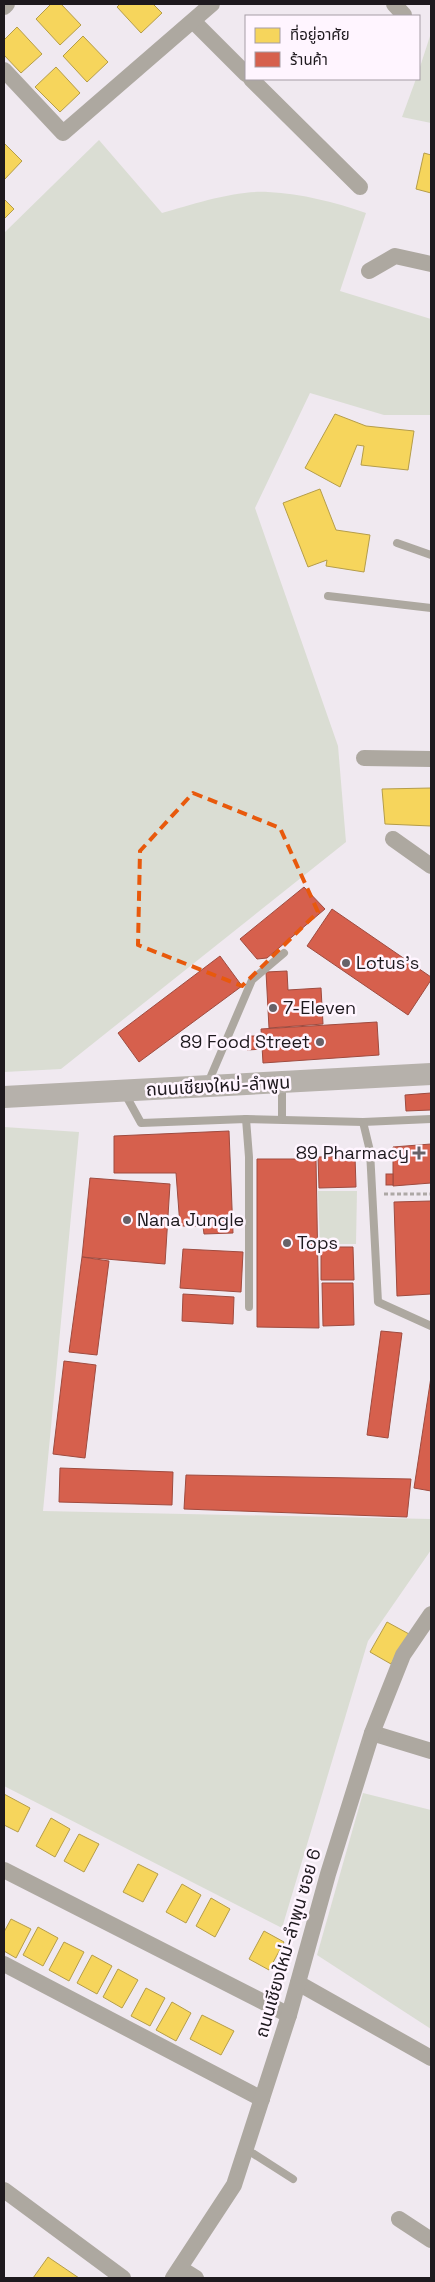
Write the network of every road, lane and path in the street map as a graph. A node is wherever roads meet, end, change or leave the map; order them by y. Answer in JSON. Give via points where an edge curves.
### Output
{"nodes":[{"id":1,"x":7,"y":4,"type":"edge"},
{"id":2,"x":212,"y":4,"type":"edge"},
{"id":3,"x":4,"y":7,"type":"edge"},
{"id":4,"x":194,"y":22,"type":"junction"},
{"id":5,"x":4,"y":70,"type":"edge"},
{"id":6,"x":245,"y":73,"type":"edge"},
{"id":7,"x":252,"y":80,"type":"edge"},
{"id":8,"x":360,"y":187,"type":"dead end"},
{"id":9,"x":431,"y":264,"type":"edge"},
{"id":10,"x":369,"y":271,"type":"dead end"},
{"id":11,"x":397,"y":543,"type":"dead end"},
{"id":12,"x":431,"y":555,"type":"edge"},
{"id":13,"x":328,"y":596,"type":"dead end"},
{"id":14,"x":431,"y":608,"type":"edge"},
{"id":15,"x":364,"y":758,"type":"dead end"},
{"id":16,"x":431,"y":759,"type":"edge"},
{"id":17,"x":393,"y":839,"type":"dead end"},
{"id":18,"x":431,"y":866,"type":"edge"},
{"id":19,"x":284,"y":953,"type":"dead end"},
{"id":20,"x":431,"y":1074,"type":"edge"},
{"id":21,"x":282,"y":1082,"type":"junction"},
{"id":22,"x":208,"y":1085,"type":"junction"},
{"id":23,"x":124,"y":1091,"type":"junction"},
{"id":24,"x":4,"y":1097,"type":"edge"},
{"id":25,"x":246,"y":1119,"type":"junction"},
{"id":26,"x":282,"y":1119,"type":"junction"},
{"id":27,"x":431,"y":1119,"type":"edge"},
{"id":28,"x":363,"y":1122,"type":"junction"},
{"id":29,"x":431,"y":1194,"type":"edge"},
{"id":30,"x":372,"y":1195,"type":"junction"},
{"id":31,"x":249,"y":1308,"type":"dead end"},
{"id":32,"x":429,"y":1326,"type":"edge"},
{"id":33,"x":431,"y":1614,"type":"edge"},
{"id":34,"x":372,"y":1733,"type":"junction"},
{"id":35,"x":431,"y":1750,"type":"edge"},
{"id":36,"x":4,"y":1870,"type":"edge"},
{"id":37,"x":4,"y":1964,"type":"edge"},
{"id":38,"x":298,"y":1983,"type":"junction"},
{"id":39,"x":289,"y":2015,"type":"junction"},
{"id":40,"x":431,"y":2058,"type":"edge"},
{"id":41,"x":262,"y":2099,"type":"junction"},
{"id":42,"x":246,"y":2149,"type":"junction"},
{"id":43,"x":293,"y":2180,"type":"dead end"},
{"id":44,"x":4,"y":2190,"type":"edge"},
{"id":45,"x":399,"y":2219,"type":"dead end"},
{"id":46,"x":431,"y":2240,"type":"edge"},
{"id":47,"x":176,"y":2273,"type":"edge"},
{"id":48,"x":123,"y":2278,"type":"edge"},
{"id":49,"x":196,"y":2278,"type":"edge"}],
"edges":[{"from":1,"to":3,"type":"street"},
{"from":2,"to":4,"type":"street"},
{"from":4,"to":5,"type":"street","via":[[63,133]]},
{"from":4,"to":6,"type":"street"},
{"from":7,"to":8,"type":"street"},
{"from":9,"to":10,"type":"street","via":[[395,256]]},
{"from":11,"to":12,"type":"lane"},
{"from":13,"to":14,"type":"lane"},
{"from":15,"to":16,"type":"street"},
{"from":17,"to":18,"type":"street"},
{"from":19,"to":22,"type":"lane","via":[[252,980]]},
{"from":20,"to":21,"type":"main road","name":"ถนนเชียงใหม่-ลำพูน"},
{"from":21,"to":22,"type":"main road","name":"ถนนเชียงใหม่-ลำพูน"},
{"from":21,"to":26,"type":"lane"},
{"from":22,"to":23,"type":"main road","name":"ถนนเชียงใหม่-ลำพูน"},
{"from":23,"to":24,"type":"main road","name":"ถนนเชียงใหม่-ลำพูน"},
{"from":23,"to":25,"type":"lane","via":[[141,1123]]},
{"from":25,"to":26,"type":"lane"},
{"from":25,"to":31,"type":"lane"},
{"from":26,"to":28,"type":"lane"},
{"from":27,"to":28,"type":"lane"},
{"from":28,"to":30,"type":"lane","via":[[370,1151]]},
{"from":29,"to":30,"type":"path"},
{"from":30,"to":32,"type":"lane","via":[[378,1302]]},
{"from":33,"to":34,"type":"street","name":"ถนนเชียงใหม่-ลำพูน ซอย 6","via":[[403,1655]]},
{"from":34,"to":35,"type":"street"},
{"from":34,"to":38,"type":"street","name":"ถนนเชียงใหม่-ลำพูน ซอย 6"},
{"from":36,"to":39,"type":"street"},
{"from":37,"to":41,"type":"street"},
{"from":38,"to":39,"type":"street","name":"ถนนเชียงใหม่-ลำพูน ซอย 6"},
{"from":38,"to":40,"type":"street"},
{"from":39,"to":41,"type":"street","name":"ถนนเชียงใหม่-ลำพูน ซอย 6"},
{"from":41,"to":42,"type":"street","name":"ถนนเชียงใหม่-ลำพูน ซอย 6"},
{"from":42,"to":43,"type":"lane"},
{"from":42,"to":47,"type":"street","name":"ถนนเชียงใหม่-ลำพูน ซอย 6","via":[[234,2185]]},
{"from":44,"to":48,"type":"street"},
{"from":45,"to":46,"type":"street"},
{"from":47,"to":49,"type":"street"}]}
